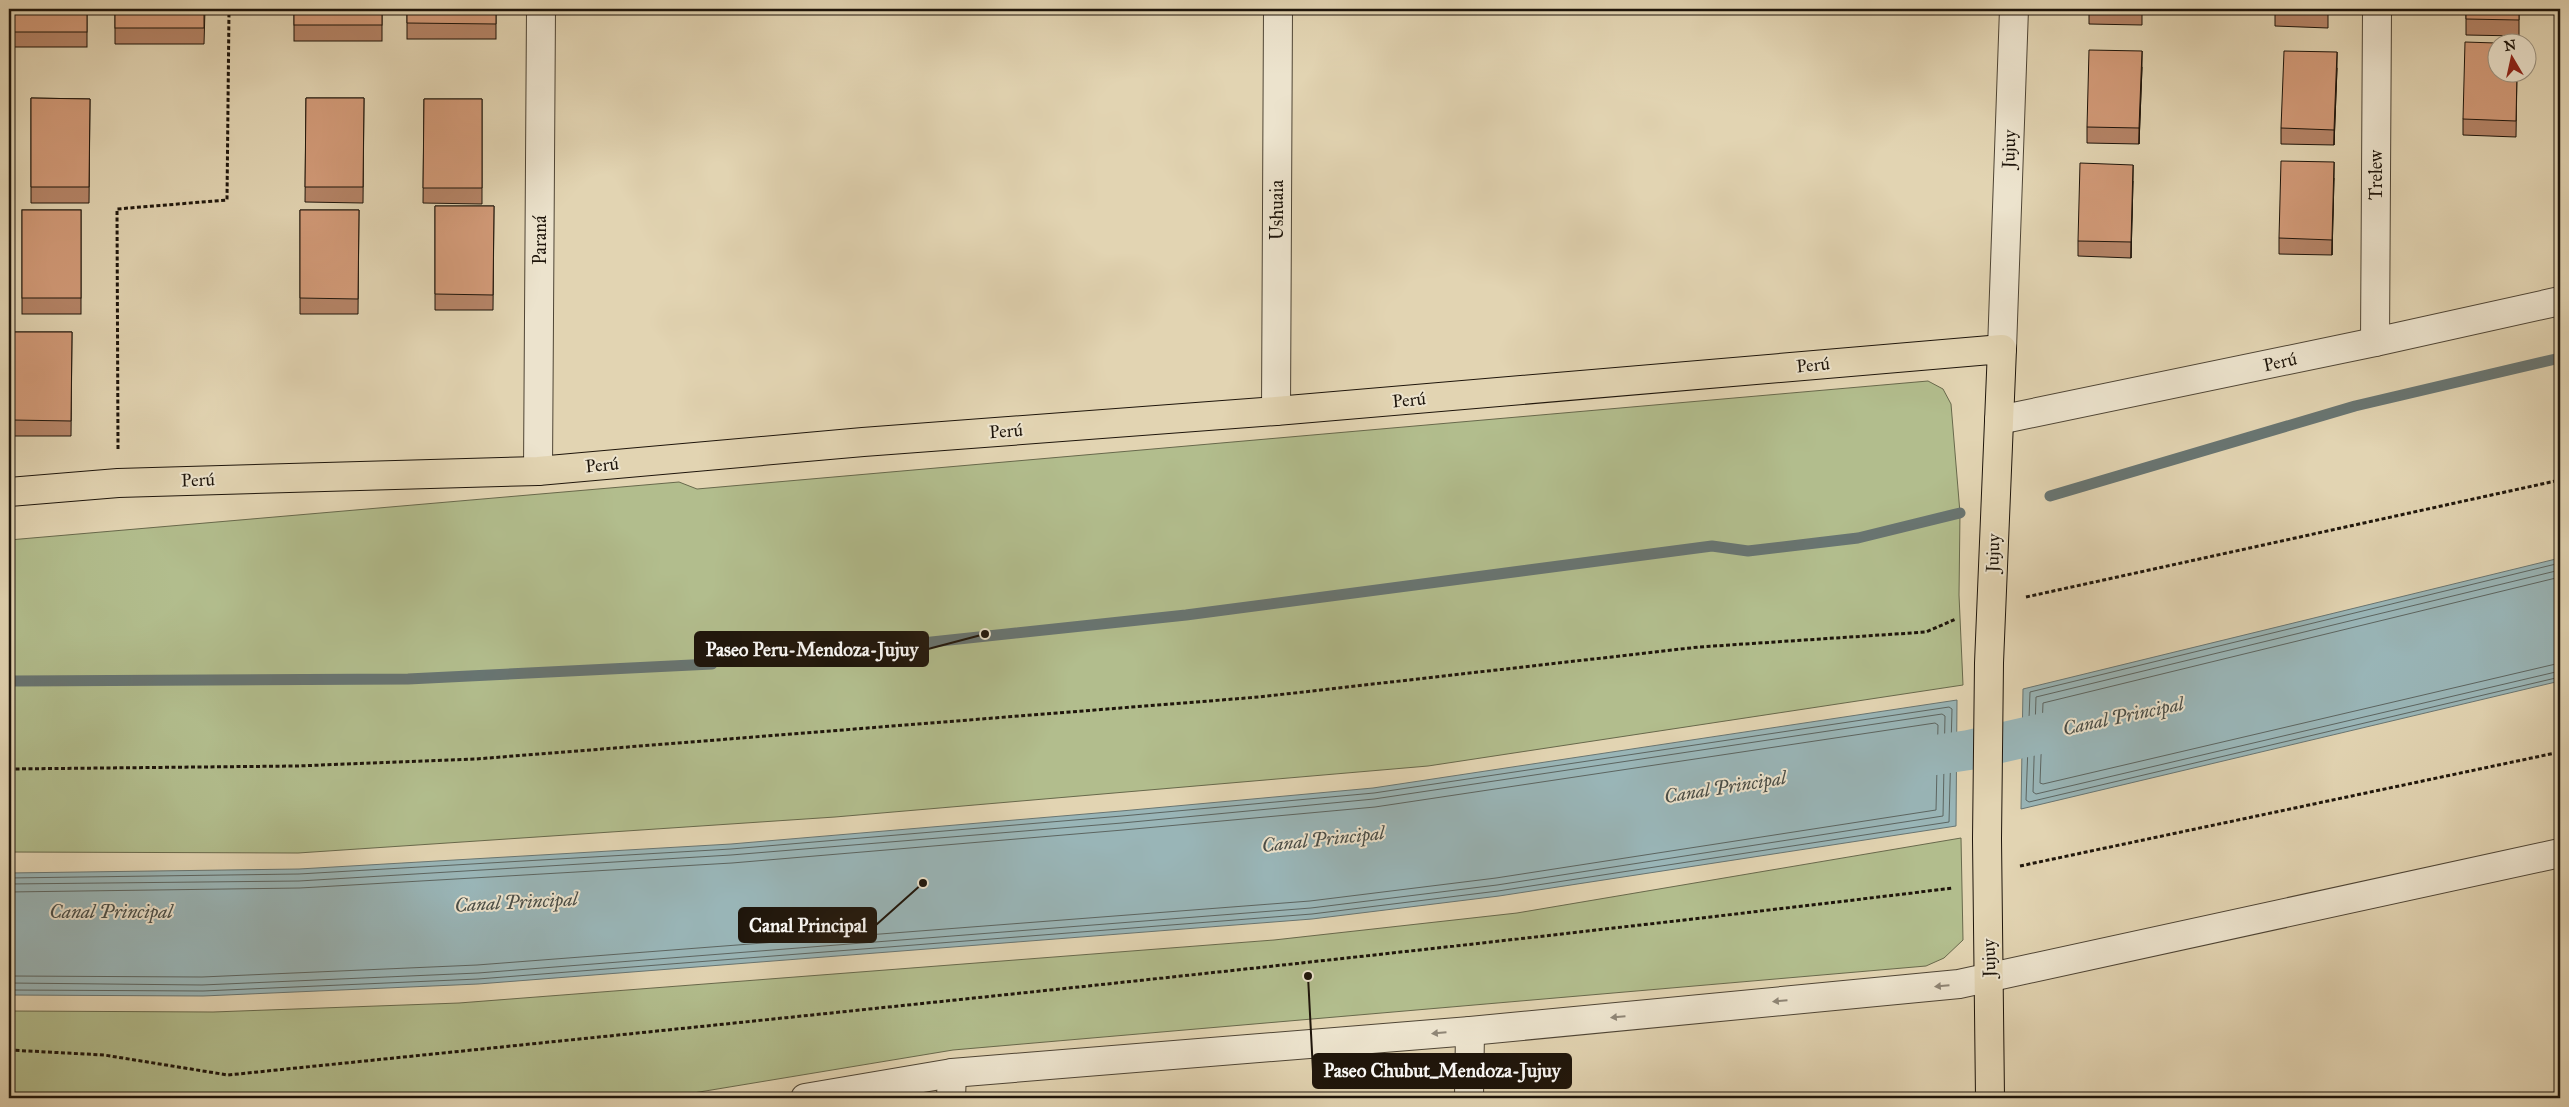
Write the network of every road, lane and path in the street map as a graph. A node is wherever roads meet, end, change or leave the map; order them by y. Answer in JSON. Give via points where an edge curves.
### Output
{"nodes":[{"id":1,"x":229,"y":9,"type":"edge"},
{"id":2,"x":541,"y":9,"type":"edge"},
{"id":3,"x":1278,"y":9,"type":"edge"},
{"id":4,"x":2014,"y":9,"type":"edge"},
{"id":5,"x":2377,"y":9,"type":"edge"},
{"id":6,"x":2560,"y":301,"type":"edge"},
{"id":7,"x":2375,"y":342,"type":"junction"},
{"id":8,"x":2002,"y":349,"type":"junction"},
{"id":9,"x":1276,"y":411,"type":"junction"},
{"id":10,"x":1999,"y":420,"type":"junction"},
{"id":11,"x":538,"y":471,"type":"junction"},
{"id":12,"x":2560,"y":480,"type":"edge"},
{"id":13,"x":118,"y":483,"type":"junction"},
{"id":14,"x":9,"y":492,"type":"edge"},
{"id":15,"x":1992,"y":604,"type":"junction"},
{"id":16,"x":9,"y":674,"type":"edge"},
{"id":17,"x":10,"y":700,"type":"edge"},
{"id":18,"x":2560,"y":752,"type":"edge"},
{"id":19,"x":9,"y":769,"type":"edge"},
{"id":20,"x":2560,"y":853,"type":"edge"},
{"id":21,"x":1987,"y":873,"type":"junction"},
{"id":22,"x":1989,"y":977,"type":"junction"},
{"id":23,"x":1470,"y":1031,"type":"junction"},
{"id":24,"x":9,"y":1050,"type":"edge"},
{"id":25,"x":951,"y":1086,"type":"edge"},
{"id":26,"x":805,"y":1098,"type":"edge"},
{"id":27,"x":1470,"y":1098,"type":"edge"},
{"id":28,"x":1990,"y":1098,"type":"edge"}],
"edges":[{"from":1,"to":13,"type":"path","via":[[227,200],[117,209]]},
{"from":2,"to":11,"type":"street","name":"Paraná"},
{"from":3,"to":9,"type":"street","name":"Ushuaia"},
{"from":4,"to":8,"type":"street","name":"Jujuy"},
{"from":5,"to":7,"type":"street","name":"Trelew"},
{"from":6,"to":7,"type":"street","name":"Perú"},
{"from":7,"to":10,"type":"street","name":"Perú"},
{"from":8,"to":9,"type":"main road","name":"Perú"},
{"from":8,"to":10,"type":"main road","name":"Jujuy"},
{"from":9,"to":11,"type":"main road","name":"Perú","via":[[863,442]]},
{"from":10,"to":15,"type":"main road","name":"Jujuy"},
{"from":11,"to":13,"type":"main road","name":"Perú"},
{"from":12,"to":15,"type":"path"},
{"from":13,"to":14,"type":"main road","name":"Perú"},
{"from":15,"to":19,"type":"path","via":[[1926,632],[1700,647],[1259,697],[476,759],[296,766]]},
{"from":15,"to":21,"type":"main road","name":"Jujuy"},
{"from":16,"to":17,"type":"path"},
{"from":17,"to":19,"type":"path"},
{"from":18,"to":21,"type":"path"},
{"from":20,"to":22,"type":"street"},
{"from":21,"to":22,"type":"main road","name":"Jujuy"},
{"from":21,"to":24,"type":"path","via":[[1962,887],[1576,934],[972,1000],[228,1075],[104,1055]]},
{"from":22,"to":23,"type":"street","one_way":true,"via":[[1958,984]]},
{"from":22,"to":28,"type":"main road","name":"Jujuy"},
{"from":23,"to":25,"type":"street","one_way":true},
{"from":23,"to":27,"type":"street"},
{"from":25,"to":26,"type":"street"}]}
